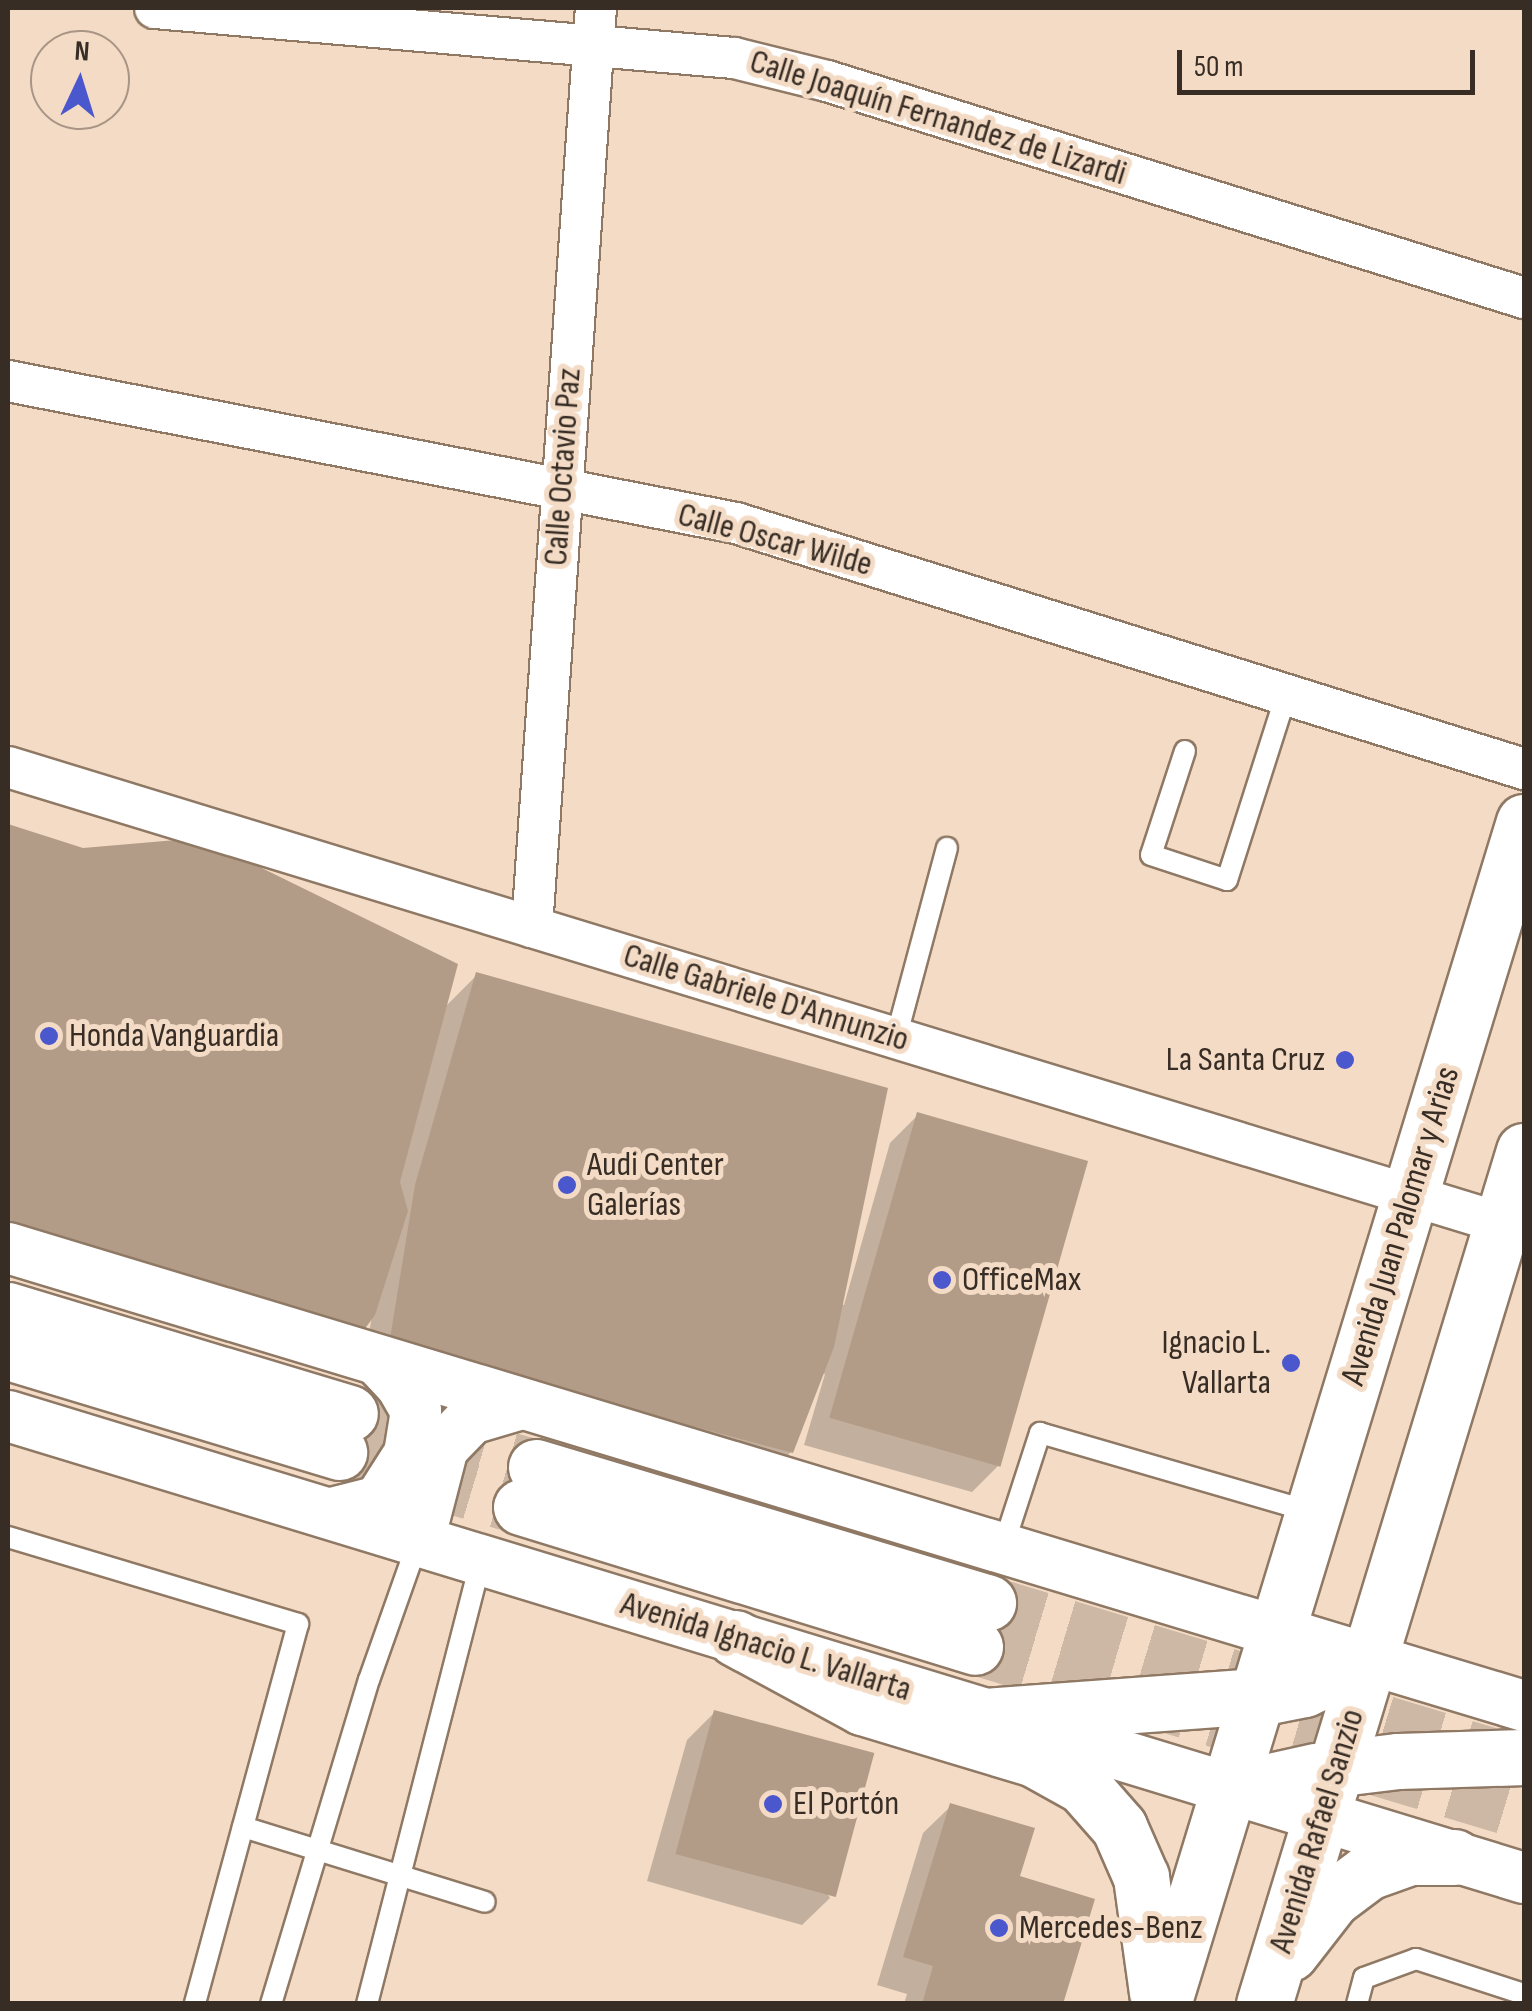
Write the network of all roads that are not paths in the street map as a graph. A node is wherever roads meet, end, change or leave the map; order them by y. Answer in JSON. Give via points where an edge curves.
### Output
{"nodes":[{"id":1,"x":155,"y":8,"type":"edge"},
{"id":2,"x":594,"y":26,"type":"edge"},
{"id":3,"x":1524,"y":298,"type":"edge"},
{"id":4,"x":8,"y":381,"type":"edge"},
{"id":5,"x":562,"y":490,"type":"junction"},
{"id":6,"x":1286,"y":695,"type":"junction"},
{"id":7,"x":1185,"y":750,"type":"dead end"},
{"id":8,"x":8,"y":766,"type":"edge"},
{"id":9,"x":1524,"y":769,"type":"edge"},
{"id":10,"x":1524,"y":822,"type":"edge"},
{"id":11,"x":947,"y":848,"type":"dead end"},
{"id":12,"x":532,"y":927,"type":"junction"},
{"id":13,"x":896,"y":1038,"type":"junction"},
{"id":14,"x":1524,"y":1151,"type":"edge"},
{"id":15,"x":1410,"y":1195,"type":"junction"},
{"id":16,"x":1514,"y":1226,"type":"edge"},
{"id":17,"x":8,"y":1248,"type":"edge"},
{"id":18,"x":8,"y":1310,"type":"edge"},
{"id":19,"x":8,"y":1352,"type":"edge"},
{"id":20,"x":378,"y":1360,"type":"junction"},
{"id":21,"x":518,"y":1405,"type":"junction"},
{"id":22,"x":8,"y":1416,"type":"edge"},
{"id":23,"x":529,"y":1487,"type":"tunnel mouth"},
{"id":24,"x":1314,"y":1512,"type":"junction"},
{"id":25,"x":332,"y":1513,"type":"junction"},
{"id":26,"x":8,"y":1537,"type":"edge"},
{"id":27,"x":419,"y":1540,"type":"junction"},
{"id":28,"x":1002,"y":1549,"type":"junction"},
{"id":29,"x":482,"y":1558,"type":"junction"},
{"id":30,"x":982,"y":1625,"type":"tunnel mouth"},
{"id":31,"x":1279,"y":1631,"type":"junction"},
{"id":32,"x":735,"y":1638,"type":"junction"},
{"id":33,"x":1371,"y":1659,"type":"junction"},
{"id":34,"x":1259,"y":1696,"type":"junction"},
{"id":35,"x":1524,"y":1706,"type":"edge"},
{"id":36,"x":985,"y":1716,"type":"junction"},
{"id":37,"x":1524,"y":1758,"type":"edge"},
{"id":38,"x":1230,"y":1790,"type":"junction"},
{"id":39,"x":1329,"y":1792,"type":"junction"},
{"id":40,"x":242,"y":1827,"type":"junction"},
{"id":41,"x":317,"y":1850,"type":"junction"},
{"id":42,"x":1454,"y":1857,"type":"junction"},
{"id":43,"x":400,"y":1876,"type":"junction"},
{"id":44,"x":1524,"y":1878,"type":"edge"},
{"id":45,"x":485,"y":1902,"type":"dead end"},
{"id":46,"x":1267,"y":1994,"type":"edge"},
{"id":47,"x":1524,"y":1994,"type":"edge"},
{"id":48,"x":195,"y":2004,"type":"edge"},
{"id":49,"x":271,"y":2004,"type":"edge"},
{"id":50,"x":367,"y":2004,"type":"edge"},
{"id":51,"x":1161,"y":2004,"type":"edge"},
{"id":52,"x":1357,"y":2004,"type":"edge"}],
"edges":[{"from":1,"to":2,"type":"street","name":"Calle Joaquín Fernandez de Lizardi"},
{"from":2,"to":3,"type":"street","name":"Calle Joaquín Fernandez de Lizardi","via":[[827,81]]},
{"from":2,"to":5,"type":"street","name":"Calle Octavio Paz"},
{"from":4,"to":5,"type":"street","name":"Calle Oscar Wilde"},
{"from":5,"to":6,"type":"street","name":"Calle Oscar Wilde","via":[[736,523]]},
{"from":5,"to":12,"type":"street","name":"Calle Octavio Paz"},
{"from":6,"to":7,"type":"lane","via":[[1227,880],[1151,855]]},
{"from":6,"to":9,"type":"street","name":"Calle Oscar Wilde"},
{"from":8,"to":12,"type":"street","name":"Calle Gabriele D'Annunzio"},
{"from":10,"to":15,"type":"main road","name":"Avenida Juan Palomar y Arias"},
{"from":11,"to":13,"type":"lane"},
{"from":12,"to":13,"type":"street","name":"Calle Gabriele D'Annunzio"},
{"from":13,"to":15,"type":"street","name":"Calle Gabriele D'Annunzio"},
{"from":14,"to":16,"type":"main road"},
{"from":15,"to":16,"type":"street","name":"Calle Gabriele D'Annunzio"},
{"from":15,"to":24,"type":"main road","name":"Avenida Juan Palomar y Arias"},
{"from":16,"to":33,"type":"main road"},
{"from":17,"to":20,"type":"street"},
{"from":18,"to":19,"type":"main road","via":[[344,1432]]},
{"from":20,"to":21,"type":"street"},
{"from":20,"to":25,"type":"street","via":[[416,1411],[408,1454],[379,1501]]},
{"from":21,"to":27,"type":"street","via":[[471,1418],[443,1448]]},
{"from":21,"to":28,"type":"street"},
{"from":22,"to":25,"type":"street","name":"Avenida Ignacio L. Vallarta"},
{"from":23,"to":30,"type":"main road","name":"Avenida Ignacio L. Vallarta"},
{"from":24,"to":28,"type":"lane","via":[[1040,1432]]},
{"from":24,"to":31,"type":"main road","name":"Avenida Juan Palomar y Arias"},
{"from":25,"to":27,"type":"street","name":"Avenida Ignacio L. Vallarta"},
{"from":26,"to":40,"type":"lane","via":[[298,1624]]},
{"from":27,"to":29,"type":"street","name":"Avenida Ignacio L. Vallarta"},
{"from":27,"to":41,"type":"lane"},
{"from":28,"to":31,"type":"street"},
{"from":29,"to":32,"type":"street","name":"Avenida Ignacio L. Vallarta"},
{"from":29,"to":43,"type":"lane"},
{"from":31,"to":33,"type":"street"},
{"from":31,"to":34,"type":"main road"},
{"from":32,"to":36,"type":"street","name":"Avenida Ignacio L. Vallarta"},
{"from":32,"to":51,"type":"main road","via":[[862,1708],[1034,1759],[1083,1786],[1119,1827],[1141,1878]]},
{"from":33,"to":34,"type":"main road","via":[[1304,1690]]},
{"from":33,"to":35,"type":"street"},
{"from":33,"to":39,"type":"main road","name":"Avenida Rafael Sanzio"},
{"from":34,"to":36,"type":"main road"},
{"from":34,"to":38,"type":"main road"},
{"from":36,"to":38,"type":"street","name":"Avenida Ignacio L. Vallarta"},
{"from":37,"to":39,"type":"main road","via":[[1398,1761]]},
{"from":38,"to":39,"type":"main road"},
{"from":38,"to":51,"type":"main road"},
{"from":39,"to":42,"type":"street"},
{"from":39,"to":46,"type":"main road","name":"Avenida Rafael Sanzio"},
{"from":40,"to":41,"type":"lane"},
{"from":40,"to":48,"type":"lane"},
{"from":41,"to":43,"type":"lane"},
{"from":41,"to":49,"type":"lane"},
{"from":42,"to":44,"type":"street"},
{"from":42,"to":46,"type":"main road","via":[[1410,1857],[1368,1872],[1332,1899]]},
{"from":43,"to":45,"type":"lane"},
{"from":43,"to":50,"type":"lane"},
{"from":47,"to":52,"type":"lane","via":[[1416,1960],[1364,1978]]}]}
